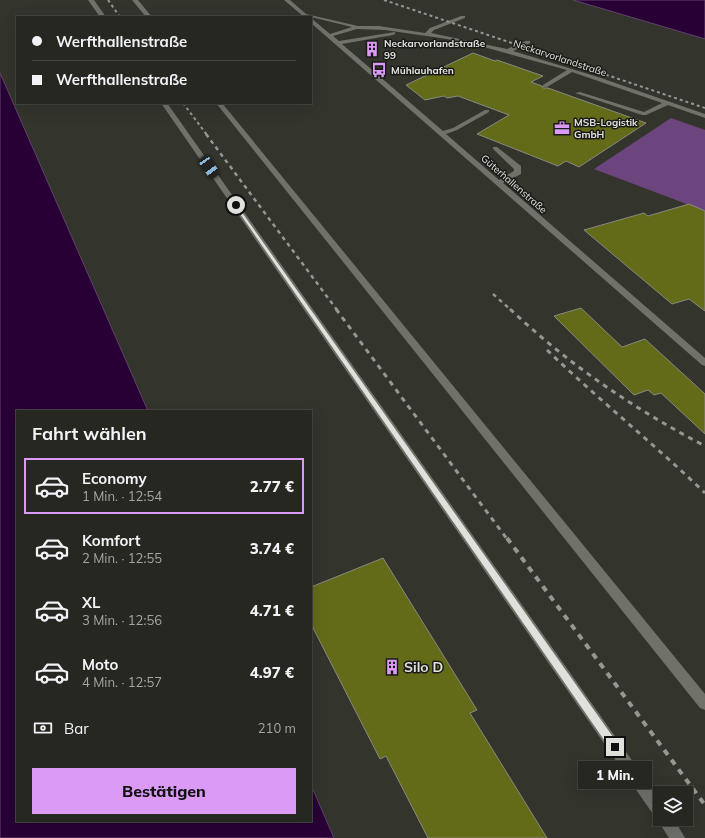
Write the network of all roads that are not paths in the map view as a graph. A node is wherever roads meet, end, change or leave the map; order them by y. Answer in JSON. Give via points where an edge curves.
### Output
{"nodes":[{"id":1,"x":91,"y":0,"type":"edge"},
{"id":2,"x":135,"y":0,"type":"edge"},
{"id":3,"x":287,"y":0,"type":"edge"},
{"id":4,"x":102,"y":16,"type":"edge"},
{"id":5,"x":148,"y":16,"type":"edge"},
{"id":6,"x":306,"y":16,"type":"edge"},
{"id":7,"x":312,"y":17,"type":"edge"},
{"id":8,"x":463,"y":17,"type":"dead end"},
{"id":9,"x":312,"y":21,"type":"edge"},
{"id":10,"x":362,"y":27,"type":"junction"},
{"id":11,"x":406,"y":32,"type":"junction"},
{"id":12,"x":427,"y":34,"type":"junction"},
{"id":13,"x":329,"y":36,"type":"junction"},
{"id":14,"x":528,"y":42,"type":"dead end"},
{"id":15,"x":338,"y":43,"type":"junction"},
{"id":16,"x":507,"y":50,"type":"junction"},
{"id":17,"x":571,"y":70,"type":"junction"},
{"id":18,"x":545,"y":86,"type":"dead end"},
{"id":19,"x":578,"y":93,"type":"dead end"},
{"id":20,"x":668,"y":103,"type":"junction"},
{"id":21,"x":165,"y":104,"type":"edge"},
{"id":22,"x":220,"y":104,"type":"edge"},
{"id":23,"x":487,"y":111,"type":"dead end"},
{"id":24,"x":705,"y":116,"type":"edge"},
{"id":25,"x":441,"y":134,"type":"junction"},
{"id":26,"x":495,"y":148,"type":"dead end"},
{"id":27,"x":498,"y":183,"type":"junction"},
{"id":28,"x":705,"y":363,"type":"edge"},
{"id":29,"x":705,"y":704,"type":"edge"},
{"id":30,"x":653,"y":802,"type":"edge"},
{"id":31,"x":670,"y":826,"type":"edge"},
{"id":32,"x":678,"y":838,"type":"edge"}],
"edges":[{"from":1,"to":4,"type":"street"},
{"from":2,"to":5,"type":"street"},
{"from":3,"to":6,"type":"street"},
{"from":7,"to":10,"type":"street","name":"Neckarvorlandstraße"},
{"from":8,"to":12,"type":"street","via":[[432,29]]},
{"from":9,"to":13,"type":"street","name":"Güterhallenstraße"},
{"from":10,"to":11,"type":"street","name":"Neckarvorlandstraße"},
{"from":10,"to":13,"type":"street","name":"Neckarvorlandstraße"},
{"from":11,"to":12,"type":"street","name":"Neckarvorlandstraße"},
{"from":11,"to":15,"type":"street","name":"Neckarvorlandstraße","via":[[381,34]]},
{"from":12,"to":16,"type":"street","name":"Neckarvorlandstraße"},
{"from":13,"to":15,"type":"street","name":"Güterhallenstraße"},
{"from":14,"to":16,"type":"street"},
{"from":15,"to":25,"type":"street","name":"Güterhallenstraße"},
{"from":16,"to":17,"type":"street","name":"Neckarvorlandstraße"},
{"from":17,"to":18,"type":"street"},
{"from":17,"to":20,"type":"street","name":"Neckarvorlandstraße"},
{"from":19,"to":20,"type":"street","via":[[644,114]]},
{"from":20,"to":24,"type":"street","name":"Neckarvorlandstraße"},
{"from":21,"to":30,"type":"street"},
{"from":22,"to":29,"type":"street"},
{"from":23,"to":25,"type":"street"},
{"from":25,"to":27,"type":"street","name":"Güterhallenstraße"},
{"from":26,"to":27,"type":"street","via":[[518,168],[514,175]]},
{"from":27,"to":28,"type":"street","name":"Güterhallenstraße"},
{"from":31,"to":32,"type":"street"}]}
